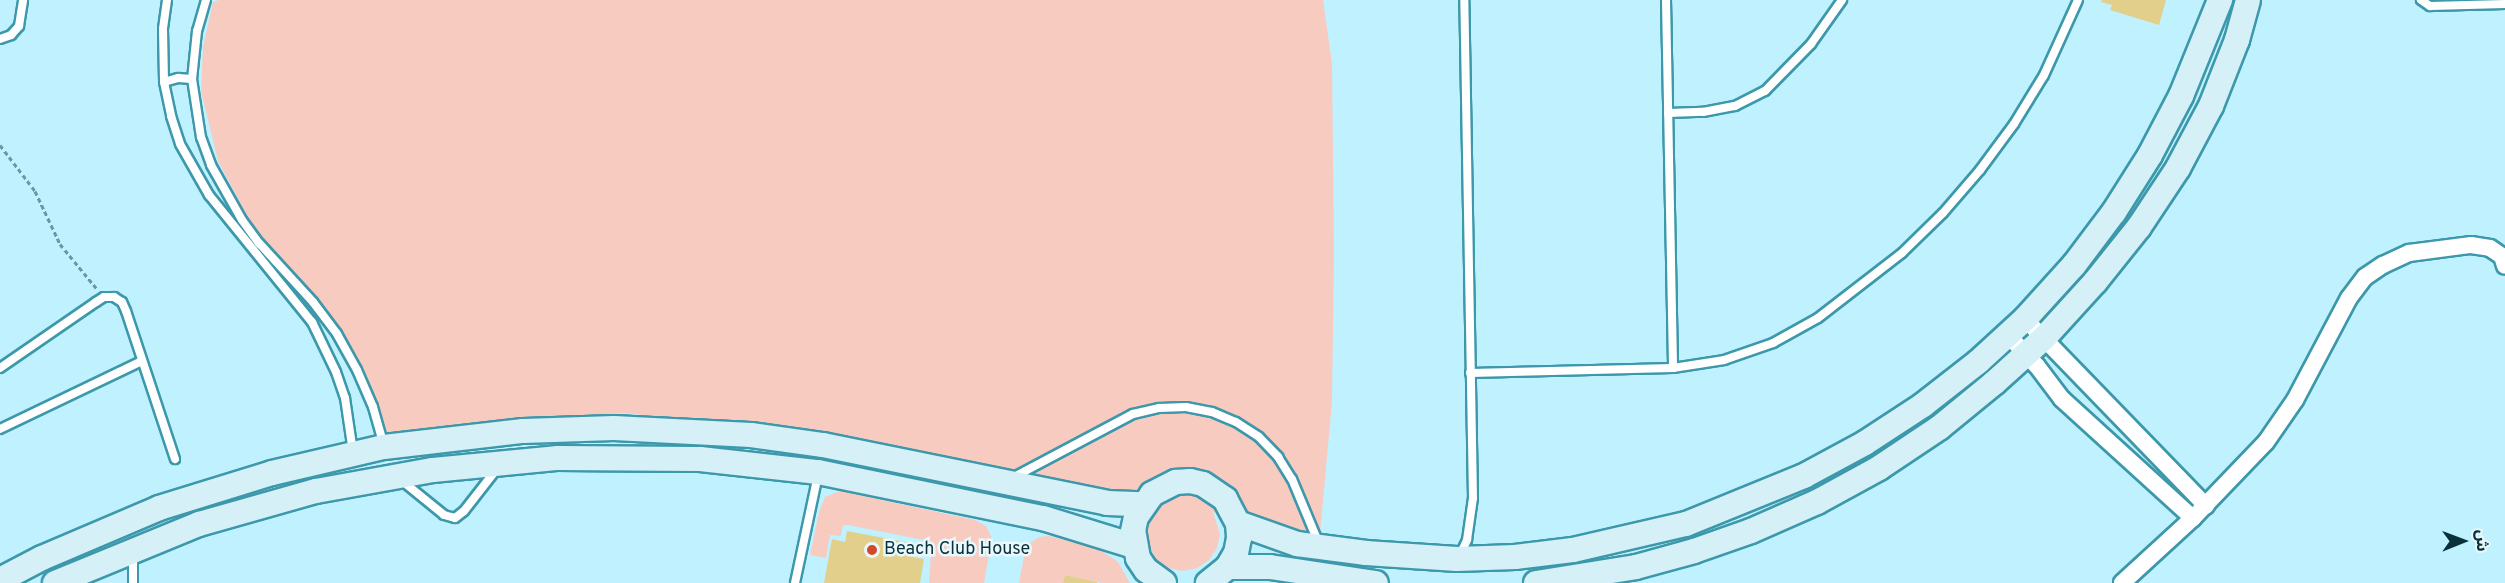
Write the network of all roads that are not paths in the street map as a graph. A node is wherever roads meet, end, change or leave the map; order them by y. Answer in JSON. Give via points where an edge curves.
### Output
{"nodes":[{"id":1,"x":23,"y":0,"type":"edge"},
{"id":2,"x":167,"y":0,"type":"edge"},
{"id":3,"x":206,"y":0,"type":"edge"},
{"id":4,"x":1464,"y":0,"type":"edge"},
{"id":5,"x":1666,"y":0,"type":"edge"},
{"id":6,"x":1842,"y":0,"type":"edge"},
{"id":7,"x":2078,"y":0,"type":"edge"},
{"id":8,"x":2220,"y":0,"type":"edge"},
{"id":9,"x":2248,"y":0,"type":"edge"},
{"id":10,"x":2421,"y":0,"type":"edge"},
{"id":11,"x":2505,"y":4,"type":"edge"},
{"id":12,"x":0,"y":39,"type":"edge"},
{"id":13,"x":192,"y":79,"type":"junction"},
{"id":14,"x":164,"y":82,"type":"junction"},
{"id":15,"x":1668,"y":113,"type":"junction"},
{"id":16,"x":256,"y":246,"type":"junction"},
{"id":17,"x":2505,"y":266,"type":"edge"},
{"id":18,"x":2016,"y":327,"type":"junction"},
{"id":19,"x":2044,"y":338,"type":"junction"},
{"id":20,"x":2026,"y":355,"type":"junction"},
{"id":21,"x":142,"y":361,"type":"junction"},
{"id":22,"x":0,"y":368,"type":"edge"},
{"id":23,"x":1673,"y":368,"type":"junction"},
{"id":24,"x":1470,"y":374,"type":"junction"},
{"id":25,"x":2115,"y":411,"type":"junction"},
{"id":26,"x":0,"y":429,"type":"edge"},
{"id":27,"x":2096,"y":430,"type":"junction"},
{"id":28,"x":384,"y":447,"type":"junction"},
{"id":29,"x":354,"y":453,"type":"junction"},
{"id":30,"x":175,"y":459,"type":"dead end"},
{"id":31,"x":512,"y":461,"type":"junction"},
{"id":32,"x":818,"y":472,"type":"junction"},
{"id":33,"x":396,"y":476,"type":"junction"},
{"id":34,"x":1005,"y":482,"type":"junction"},
{"id":35,"x":1142,"y":504,"type":"junction"},
{"id":36,"x":2206,"y":506,"type":"junction"},
{"id":37,"x":2193,"y":518,"type":"junction"},
{"id":38,"x":1238,"y":523,"type":"junction"},
{"id":39,"x":1134,"y":546,"type":"junction"},
{"id":40,"x":1320,"y":547,"type":"junction"},
{"id":41,"x":134,"y":549,"type":"junction"},
{"id":42,"x":1457,"y":560,"type":"junction"},
{"id":43,"x":1228,"y":567,"type":"junction"},
{"id":44,"x":0,"y":580,"type":"edge"},
{"id":45,"x":55,"y":583,"type":"edge"},
{"id":46,"x":133,"y":583,"type":"edge"},
{"id":47,"x":795,"y":583,"type":"edge"},
{"id":48,"x":1164,"y":583,"type":"edge"},
{"id":49,"x":1208,"y":583,"type":"edge"},
{"id":50,"x":1376,"y":583,"type":"edge"},
{"id":51,"x":1536,"y":583,"type":"edge"},
{"id":52,"x":2122,"y":583,"type":"edge"}],
"edges":[{"from":1,"to":12,"type":"lane","via":[[19,26]]},
{"from":2,"to":14,"type":"lane"},
{"from":3,"to":13,"type":"lane","via":[[196,31]]},
{"from":4,"to":24,"type":"lane"},
{"from":5,"to":15,"type":"lane"},
{"from":6,"to":15,"type":"lane","via":[[1811,44],[1765,91],[1735,106]]},
{"from":7,"to":23,"type":"lane","via":[[2043,75],[2014,124],[1943,213],[1902,253],[1818,318],[1773,343],[1724,360]]},
{"from":8,"to":18,"type":"street","via":[[2181,96],[2150,155],[2074,265]]},
{"from":9,"to":19,"type":"street","via":[[2211,106],[2178,168],[2139,227]]},
{"from":10,"to":11,"type":"lane","via":[[2430,6]]},
{"from":13,"to":14,"type":"lane"},
{"from":13,"to":16,"type":"lane","via":[[201,137],[211,165]]},
{"from":14,"to":16,"type":"lane","via":[[171,116],[193,170],[209,195]]},
{"from":15,"to":23,"type":"lane"},
{"from":16,"to":28,"type":"lane","via":[[313,302],[338,334],[369,398]]},
{"from":16,"to":29,"type":"lane","via":[[325,346],[345,398]]},
{"from":17,"to":36,"type":"street","via":[[2502,256],[2490,248],[2471,245],[2409,253],[2365,277],[2349,298],[2295,400],[2271,434]]},
{"from":18,"to":19,"type":"street"},
{"from":18,"to":20,"type":"street"},
{"from":18,"to":42,"type":"street","via":[[1923,405],[1864,443],[1804,476],[1740,504],[1686,524],[1573,550]]},
{"from":19,"to":20,"type":"street"},
{"from":19,"to":25,"type":"street"},
{"from":20,"to":27,"type":"street","via":[[2062,399]]},
{"from":20,"to":51,"type":"street","via":[[1939,428],[1879,468],[1817,502],[1694,551],[1636,567]]},
{"from":21,"to":22,"type":"lane","via":[[122,302],[104,297]]},
{"from":21,"to":26,"type":"lane"},
{"from":21,"to":30,"type":"lane"},
{"from":23,"to":24,"type":"lane"},
{"from":24,"to":42,"type":"lane","via":[[1472,517]]},
{"from":25,"to":27,"type":"street"},
{"from":25,"to":36,"type":"street"},
{"from":27,"to":37,"type":"street"},
{"from":28,"to":29,"type":"street"},
{"from":28,"to":34,"type":"street","via":[[478,434],[569,429],[706,431],[823,445]]},
{"from":29,"to":44,"type":"street","via":[[272,473],[159,508]]},
{"from":31,"to":32,"type":"street","via":[[652,457]]},
{"from":31,"to":33,"type":"street"},
{"from":31,"to":33,"type":"lane","via":[[494,472],[455,518],[444,515]]},
{"from":32,"to":39,"type":"street","via":[[1043,518]]},
{"from":32,"to":47,"type":"lane"},
{"from":33,"to":41,"type":"street","via":[[316,491],[238,512]]},
{"from":34,"to":35,"type":"street","via":[[1107,503]]},
{"from":34,"to":40,"type":"lane","via":[[1133,414],[1186,407],[1212,412],[1259,437],[1278,457],[1292,479]]},
{"from":35,"to":38,"type":"street","via":[[1169,484],[1190,481],[1203,484],[1225,499]]},
{"from":35,"to":39,"type":"street","via":[[1134,524]]},
{"from":36,"to":37,"type":"street"},
{"from":37,"to":52,"type":"street"},
{"from":38,"to":40,"type":"street","via":[[1275,538]]},
{"from":38,"to":43,"type":"street","via":[[1236,553]]},
{"from":39,"to":48,"type":"street","via":[[1146,570]]},
{"from":40,"to":42,"type":"street"},
{"from":41,"to":45,"type":"street"},
{"from":41,"to":46,"type":"lane"},
{"from":43,"to":49,"type":"street"},
{"from":43,"to":50,"type":"street","via":[[1270,567]]}]}
